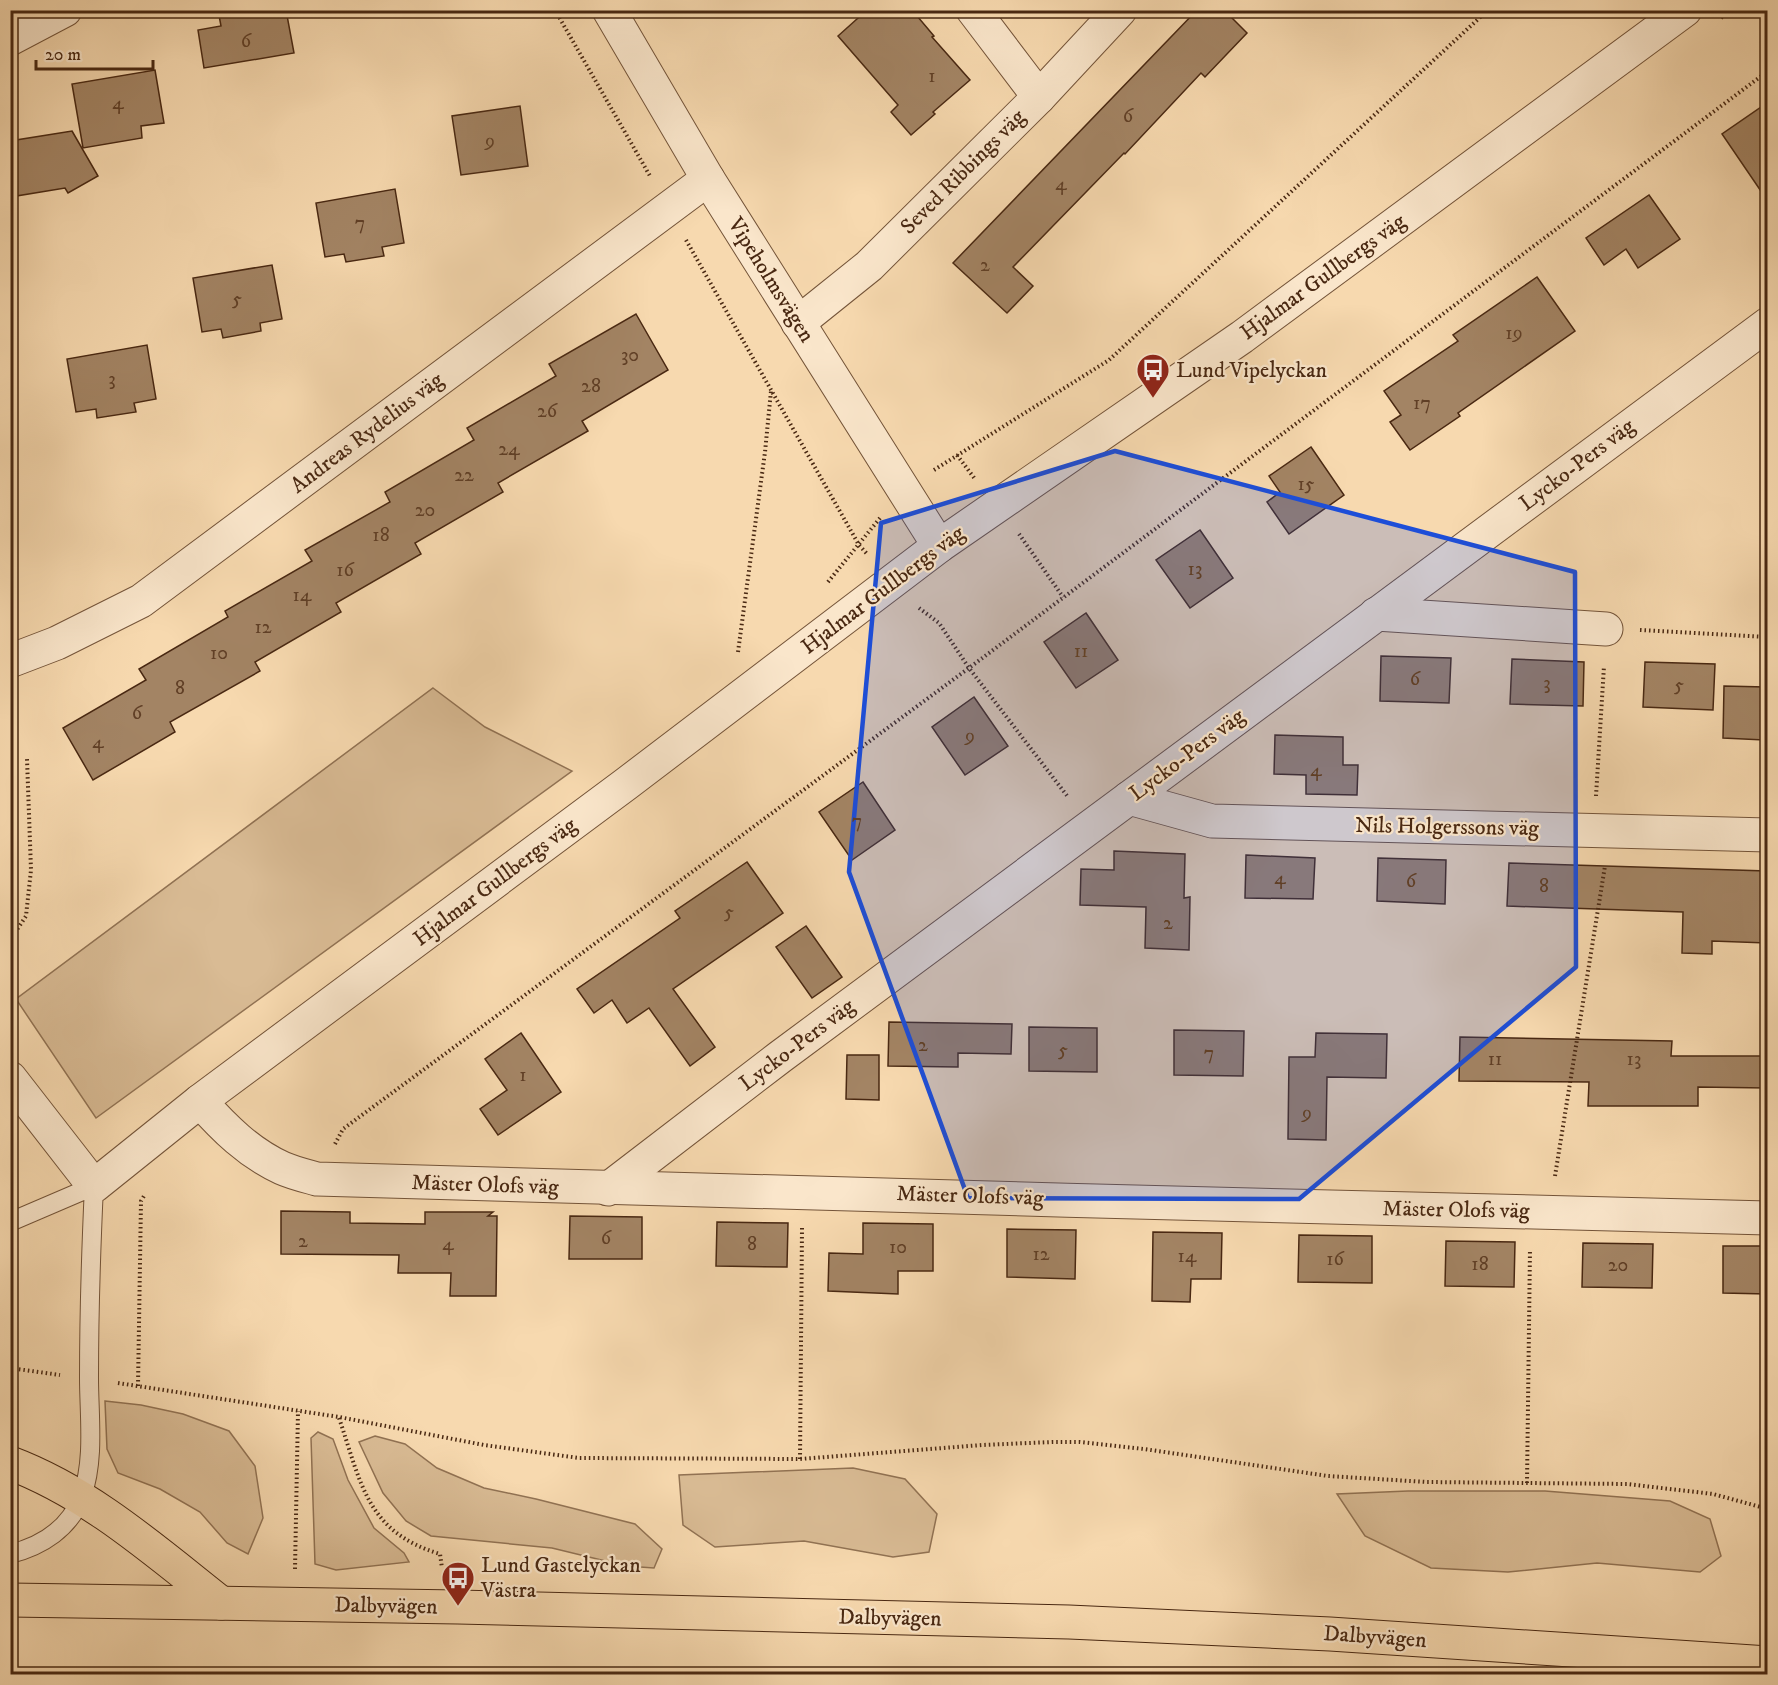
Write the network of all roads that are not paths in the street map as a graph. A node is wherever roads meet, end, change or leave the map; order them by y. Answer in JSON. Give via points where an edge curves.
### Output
{"nodes":[{"id":1,"x":65,"y":10,"type":"edge"},
{"id":2,"x":609,"y":10,"type":"edge"},
{"id":3,"x":973,"y":10,"type":"edge"},
{"id":4,"x":1120,"y":10,"type":"edge"},
{"id":5,"x":1685,"y":10,"type":"edge"},
{"id":6,"x":10,"y":39,"type":"edge"},
{"id":7,"x":1039,"y":97,"type":"junction"},
{"id":8,"x":708,"y":179,"type":"junction"},
{"id":9,"x":798,"y":323,"type":"junction"},
{"id":10,"x":1767,"y":324,"type":"edge"},
{"id":11,"x":939,"y":546,"type":"junction"},
{"id":12,"x":1376,"y":615,"type":"junction"},
{"id":13,"x":1606,"y":629,"type":"road end"},
{"id":14,"x":10,"y":661,"type":"edge"},
{"id":15,"x":1129,"y":798,"type":"junction"},
{"id":16,"x":1767,"y":835,"type":"edge"},
{"id":17,"x":10,"y":1078,"type":"edge"},
{"id":18,"x":200,"y":1101,"type":"junction"},
{"id":19,"x":94,"y":1186,"type":"junction"},
{"id":20,"x":608,"y":1189,"type":"junction"},
{"id":21,"x":1767,"y":1218,"type":"edge"},
{"id":22,"x":10,"y":1222,"type":"edge"},
{"id":23,"x":10,"y":1463,"type":"edge"},
{"id":24,"x":81,"y":1497,"type":"junction"},
{"id":25,"x":10,"y":1554,"type":"edge"},
{"id":26,"x":10,"y":1600,"type":"edge"},
{"id":27,"x":221,"y":1603,"type":"junction"},
{"id":28,"x":1767,"y":1663,"type":"edge"}],
"edges":[{"from":1,"to":6,"type":"street"},
{"from":2,"to":8,"type":"street","name":"Vipeholmsvägen"},
{"from":3,"to":7,"type":"street"},
{"from":4,"to":7,"type":"street","name":"Seved Ribbings väg"},
{"from":5,"to":11,"type":"street","name":"Hjalmar Gullbergs väg","via":[[1242,337]]},
{"from":7,"to":9,"type":"street","name":"Seved Ribbings väg","via":[[869,266]]},
{"from":8,"to":9,"type":"street","name":"Vipeholmsvägen"},
{"from":8,"to":14,"type":"street","name":"Andreas Rydelius väg","via":[[141,601],[57,643]]},
{"from":9,"to":11,"type":"street","name":"Vipeholmsvägen"},
{"from":10,"to":12,"type":"street","name":"Lycko-Pers väg"},
{"from":11,"to":18,"type":"street","name":"Hjalmar Gullbergs väg"},
{"from":12,"to":13,"type":"street"},
{"from":12,"to":15,"type":"street","name":"Lycko-Pers väg"},
{"from":15,"to":16,"type":"street","name":"Nils Holgerssons väg","via":[[1212,821]]},
{"from":15,"to":20,"type":"street","name":"Lycko-Pers väg"},
{"from":17,"to":19,"type":"street"},
{"from":18,"to":19,"type":"street","name":"Hjalmar Gullbergs väg"},
{"from":18,"to":20,"type":"street","name":"Mäster Olofs väg","via":[[248,1149],[282,1169],[317,1179]]},
{"from":19,"to":22,"type":"lane"},
{"from":19,"to":24,"type":"lane","via":[[89,1273],[89,1445]]},
{"from":20,"to":21,"type":"street","name":"Mäster Olofs väg"},
{"from":23,"to":24,"type":"main road"},
{"from":24,"to":25,"type":"lane","via":[[68,1520],[52,1536]]},
{"from":24,"to":27,"type":"main road"},
{"from":26,"to":27,"type":"main road","name":"Dalbyvägen"},
{"from":27,"to":28,"type":"main road","name":"Dalbyvägen","via":[[1069,1622],[1330,1634]]}]}
